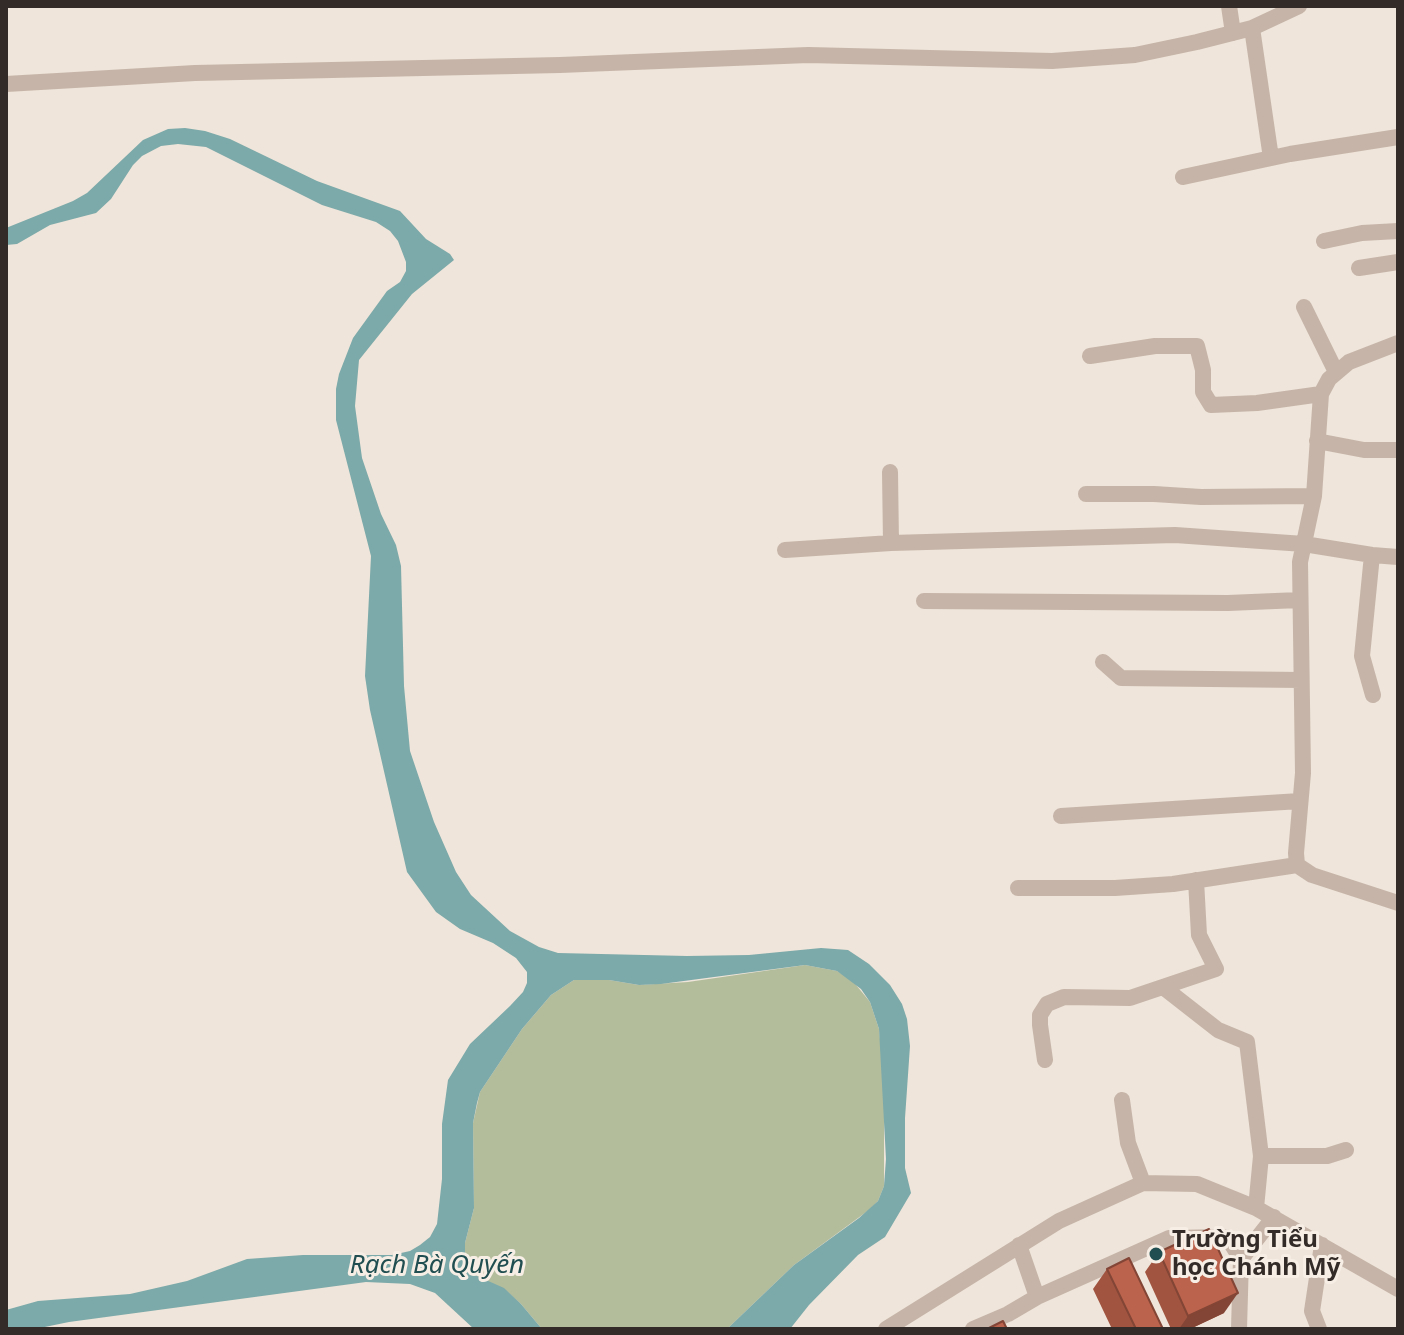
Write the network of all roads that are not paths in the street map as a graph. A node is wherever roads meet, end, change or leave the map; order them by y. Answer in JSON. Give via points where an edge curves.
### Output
{"nodes":[{"id":1,"x":1229,"y":6,"type":"edge"},
{"id":2,"x":1299,"y":6,"type":"edge"},
{"id":3,"x":1252,"y":28,"type":"junction"},
{"id":4,"x":1233,"y":33,"type":"junction"},
{"id":5,"x":6,"y":84,"type":"edge"},
{"id":6,"x":1398,"y":137,"type":"edge"},
{"id":7,"x":1271,"y":158,"type":"junction"},
{"id":8,"x":1183,"y":177,"type":"dead end"},
{"id":9,"x":1398,"y":231,"type":"edge"},
{"id":10,"x":1324,"y":241,"type":"dead end"},
{"id":11,"x":1398,"y":262,"type":"edge"},
{"id":12,"x":1359,"y":268,"type":"dead end"},
{"id":13,"x":1304,"y":307,"type":"dead end"},
{"id":14,"x":1398,"y":343,"type":"edge"},
{"id":15,"x":1090,"y":356,"type":"dead end"},
{"id":16,"x":1336,"y":372,"type":"junction"},
{"id":17,"x":1321,"y":394,"type":"junction"},
{"id":18,"x":1317,"y":441,"type":"junction"},
{"id":19,"x":1398,"y":450,"type":"edge"},
{"id":20,"x":890,"y":472,"type":"dead end"},
{"id":21,"x":1086,"y":494,"type":"dead end"},
{"id":22,"x":1314,"y":496,"type":"junction"},
{"id":23,"x":891,"y":543,"type":"junction"},
{"id":24,"x":1304,"y":544,"type":"junction"},
{"id":25,"x":785,"y":550,"type":"dead end"},
{"id":26,"x":1372,"y":555,"type":"junction"},
{"id":27,"x":1398,"y":557,"type":"edge"},
{"id":28,"x":1299,"y":600,"type":"junction"},
{"id":29,"x":924,"y":601,"type":"dead end"},
{"id":30,"x":1103,"y":662,"type":"dead end"},
{"id":31,"x":1301,"y":680,"type":"junction"},
{"id":32,"x":1373,"y":695,"type":"dead end"},
{"id":33,"x":1300,"y":801,"type":"junction"},
{"id":34,"x":1061,"y":816,"type":"dead end"},
{"id":35,"x":1297,"y":865,"type":"junction"},
{"id":36,"x":1196,"y":880,"type":"junction"},
{"id":37,"x":1018,"y":888,"type":"dead end"},
{"id":38,"x":1398,"y":903,"type":"edge"},
{"id":39,"x":1163,"y":987,"type":"junction"},
{"id":40,"x":1045,"y":1060,"type":"dead end"},
{"id":41,"x":1122,"y":1100,"type":"dead end"},
{"id":42,"x":1346,"y":1150,"type":"dead end"},
{"id":43,"x":1261,"y":1156,"type":"junction"},
{"id":44,"x":1143,"y":1183,"type":"junction"},
{"id":45,"x":1256,"y":1208,"type":"junction"},
{"id":46,"x":1274,"y":1217,"type":"junction"},
{"id":47,"x":1019,"y":1245,"type":"junction"},
{"id":48,"x":1322,"y":1245,"type":"junction"},
{"id":49,"x":1241,"y":1259,"type":"junction"},
{"id":50,"x":1398,"y":1289,"type":"edge"},
{"id":51,"x":1037,"y":1297,"type":"junction"},
{"id":52,"x":886,"y":1329,"type":"edge"},
{"id":53,"x":973,"y":1329,"type":"edge"},
{"id":54,"x":1239,"y":1329,"type":"edge"},
{"id":55,"x":1319,"y":1329,"type":"edge"}],
"edges":[{"from":1,"to":4,"type":"street"},
{"from":2,"to":3,"type":"street"},
{"from":3,"to":4,"type":"street"},
{"from":3,"to":7,"type":"street"},
{"from":4,"to":5,"type":"street","via":[[1135,55],[1052,61],[808,55],[195,73]]},
{"from":6,"to":7,"type":"street"},
{"from":7,"to":8,"type":"street"},
{"from":9,"to":10,"type":"street"},
{"from":11,"to":12,"type":"street"},
{"from":13,"to":16,"type":"street"},
{"from":14,"to":16,"type":"street"},
{"from":15,"to":17,"type":"street","via":[[1197,346],[1203,392],[1211,405]]},
{"from":16,"to":17,"type":"street"},
{"from":17,"to":18,"type":"street"},
{"from":18,"to":19,"type":"street"},
{"from":18,"to":22,"type":"street"},
{"from":20,"to":23,"type":"street"},
{"from":21,"to":22,"type":"street"},
{"from":22,"to":24,"type":"street"},
{"from":23,"to":24,"type":"street","via":[[1175,535]]},
{"from":23,"to":25,"type":"street"},
{"from":24,"to":26,"type":"street"},
{"from":24,"to":28,"type":"street"},
{"from":26,"to":27,"type":"street"},
{"from":26,"to":32,"type":"street","via":[[1362,656]]},
{"from":28,"to":29,"type":"street"},
{"from":28,"to":31,"type":"street"},
{"from":30,"to":31,"type":"street","via":[[1121,678]]},
{"from":31,"to":33,"type":"street"},
{"from":33,"to":34,"type":"street"},
{"from":33,"to":35,"type":"street"},
{"from":35,"to":36,"type":"street"},
{"from":35,"to":38,"type":"street"},
{"from":36,"to":37,"type":"street","via":[[1115,888]]},
{"from":36,"to":39,"type":"street","via":[[1199,935],[1216,969]]},
{"from":39,"to":40,"type":"street","via":[[1130,998],[1064,997],[1047,1004],[1040,1015]]},
{"from":39,"to":43,"type":"street","via":[[1218,1030],[1247,1042]]},
{"from":41,"to":44,"type":"street","via":[[1128,1143]]},
{"from":42,"to":43,"type":"street","via":[[1327,1156]]},
{"from":43,"to":45,"type":"street"},
{"from":44,"to":45,"type":"street","via":[[1197,1184]]},
{"from":44,"to":47,"type":"street"},
{"from":45,"to":46,"type":"street"},
{"from":46,"to":48,"type":"street"},
{"from":46,"to":49,"type":"street"},
{"from":47,"to":51,"type":"street"},
{"from":47,"to":52,"type":"street"},
{"from":48,"to":50,"type":"street"},
{"from":48,"to":55,"type":"street","via":[[1312,1311]]},
{"from":49,"to":51,"type":"street","via":[[1227,1237],[1169,1238],[1116,1270]]},
{"from":49,"to":54,"type":"street"},
{"from":51,"to":53,"type":"street"}]}
